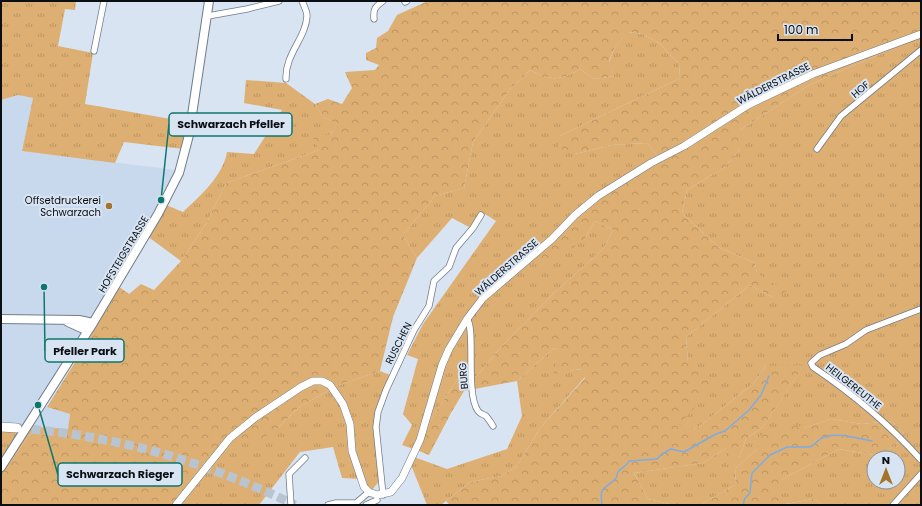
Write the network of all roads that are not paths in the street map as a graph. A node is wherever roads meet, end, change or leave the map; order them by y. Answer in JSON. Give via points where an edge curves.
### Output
{"nodes":[{"id":1,"x":104,"y":1,"type":"edge"},
{"id":2,"x":209,"y":1,"type":"edge"},
{"id":3,"x":279,"y":1,"type":"edge"},
{"id":4,"x":302,"y":1,"type":"edge"},
{"id":5,"x":383,"y":1,"type":"edge"},
{"id":6,"x":208,"y":16,"type":"junction"},
{"id":7,"x":374,"y":19,"type":"dead end"},
{"id":8,"x":921,"y":34,"type":"edge"},
{"id":9,"x":921,"y":50,"type":"edge"},
{"id":10,"x":94,"y":51,"type":"dead end"},
{"id":11,"x":286,"y":79,"type":"dead end"},
{"id":12,"x":817,"y":149,"type":"dead end"},
{"id":13,"x":481,"y":215,"type":"dead end"},
{"id":14,"x":921,"y":309,"type":"edge"},
{"id":15,"x":1,"y":318,"type":"edge"},
{"id":16,"x":467,"y":319,"type":"junction"},
{"id":17,"x":65,"y":321,"type":"junction"},
{"id":18,"x":93,"y":323,"type":"junction"},
{"id":19,"x":88,"y":331,"type":"junction"},
{"id":20,"x":493,"y":426,"type":"dead end"},
{"id":21,"x":1,"y":427,"type":"edge"},
{"id":22,"x":17,"y":428,"type":"tunnel mouth"},
{"id":23,"x":305,"y":458,"type":"dead end"},
{"id":24,"x":921,"y":460,"type":"edge"},
{"id":25,"x":1,"y":467,"type":"edge"},
{"id":26,"x":921,"y":474,"type":"edge"},
{"id":27,"x":369,"y":492,"type":"junction"},
{"id":28,"x":378,"y":499,"type":"edge"},
{"id":29,"x":176,"y":505,"type":"edge"},
{"id":30,"x":291,"y":505,"type":"edge"},
{"id":31,"x":328,"y":505,"type":"edge"},
{"id":32,"x":366,"y":505,"type":"edge"},
{"id":33,"x":893,"y":505,"type":"edge"}],
"edges":[{"from":1,"to":10,"type":"street"},
{"from":2,"to":6,"type":"main road","name":"HOFSTEIGSTRASSE"},
{"from":3,"to":6,"type":"street","via":[[247,10]]},
{"from":4,"to":11,"type":"street","via":[[307,18],[289,59]]},
{"from":5,"to":7,"type":"street","via":[[375,6]]},
{"from":6,"to":18,"type":"main road","name":"HOFSTEIGSTRASSE","via":[[189,135],[179,173],[158,214]]},
{"from":8,"to":16,"type":"street","name":"WÄLDERSTRASSE","via":[[789,84],[748,105],[598,196],[483,298]]},
{"from":9,"to":12,"type":"street","name":"HOF","via":[[841,116]]},
{"from":13,"to":28,"type":"street","name":"RUSCHEN","via":[[456,248],[449,267],[434,280],[429,306],[414,330],[378,412]]},
{"from":14,"to":24,"type":"street","name":"HEILGEREUTHE","via":[[866,330],[846,344],[820,355],[811,363],[896,431]]},
{"from":15,"to":17,"type":"main road"},
{"from":16,"to":20,"type":"street","name":"BURG","via":[[471,327],[475,402],[478,411],[486,416]]},
{"from":16,"to":28,"type":"street","name":"WÄLDERSTRASSE","via":[[442,365],[420,440],[407,469],[394,490]]},
{"from":17,"to":18,"type":"main road"},
{"from":17,"to":19,"type":"main road"},
{"from":18,"to":19,"type":"main road","name":"HOFSTEIGSTRASSE"},
{"from":19,"to":25,"type":"main road","name":"HOFSTEIGSTRASSE"},
{"from":21,"to":22,"type":"main road"},
{"from":23,"to":30,"type":"street","via":[[289,474]]},
{"from":26,"to":33,"type":"street"},
{"from":27,"to":28,"type":"street"},
{"from":27,"to":29,"type":"street","via":[[364,487],[352,451],[350,424],[343,404],[330,385],[322,381],[313,381],[301,386],[230,438]]},
{"from":27,"to":31,"type":"street","via":[[356,503]]},
{"from":28,"to":32,"type":"street"}]}
